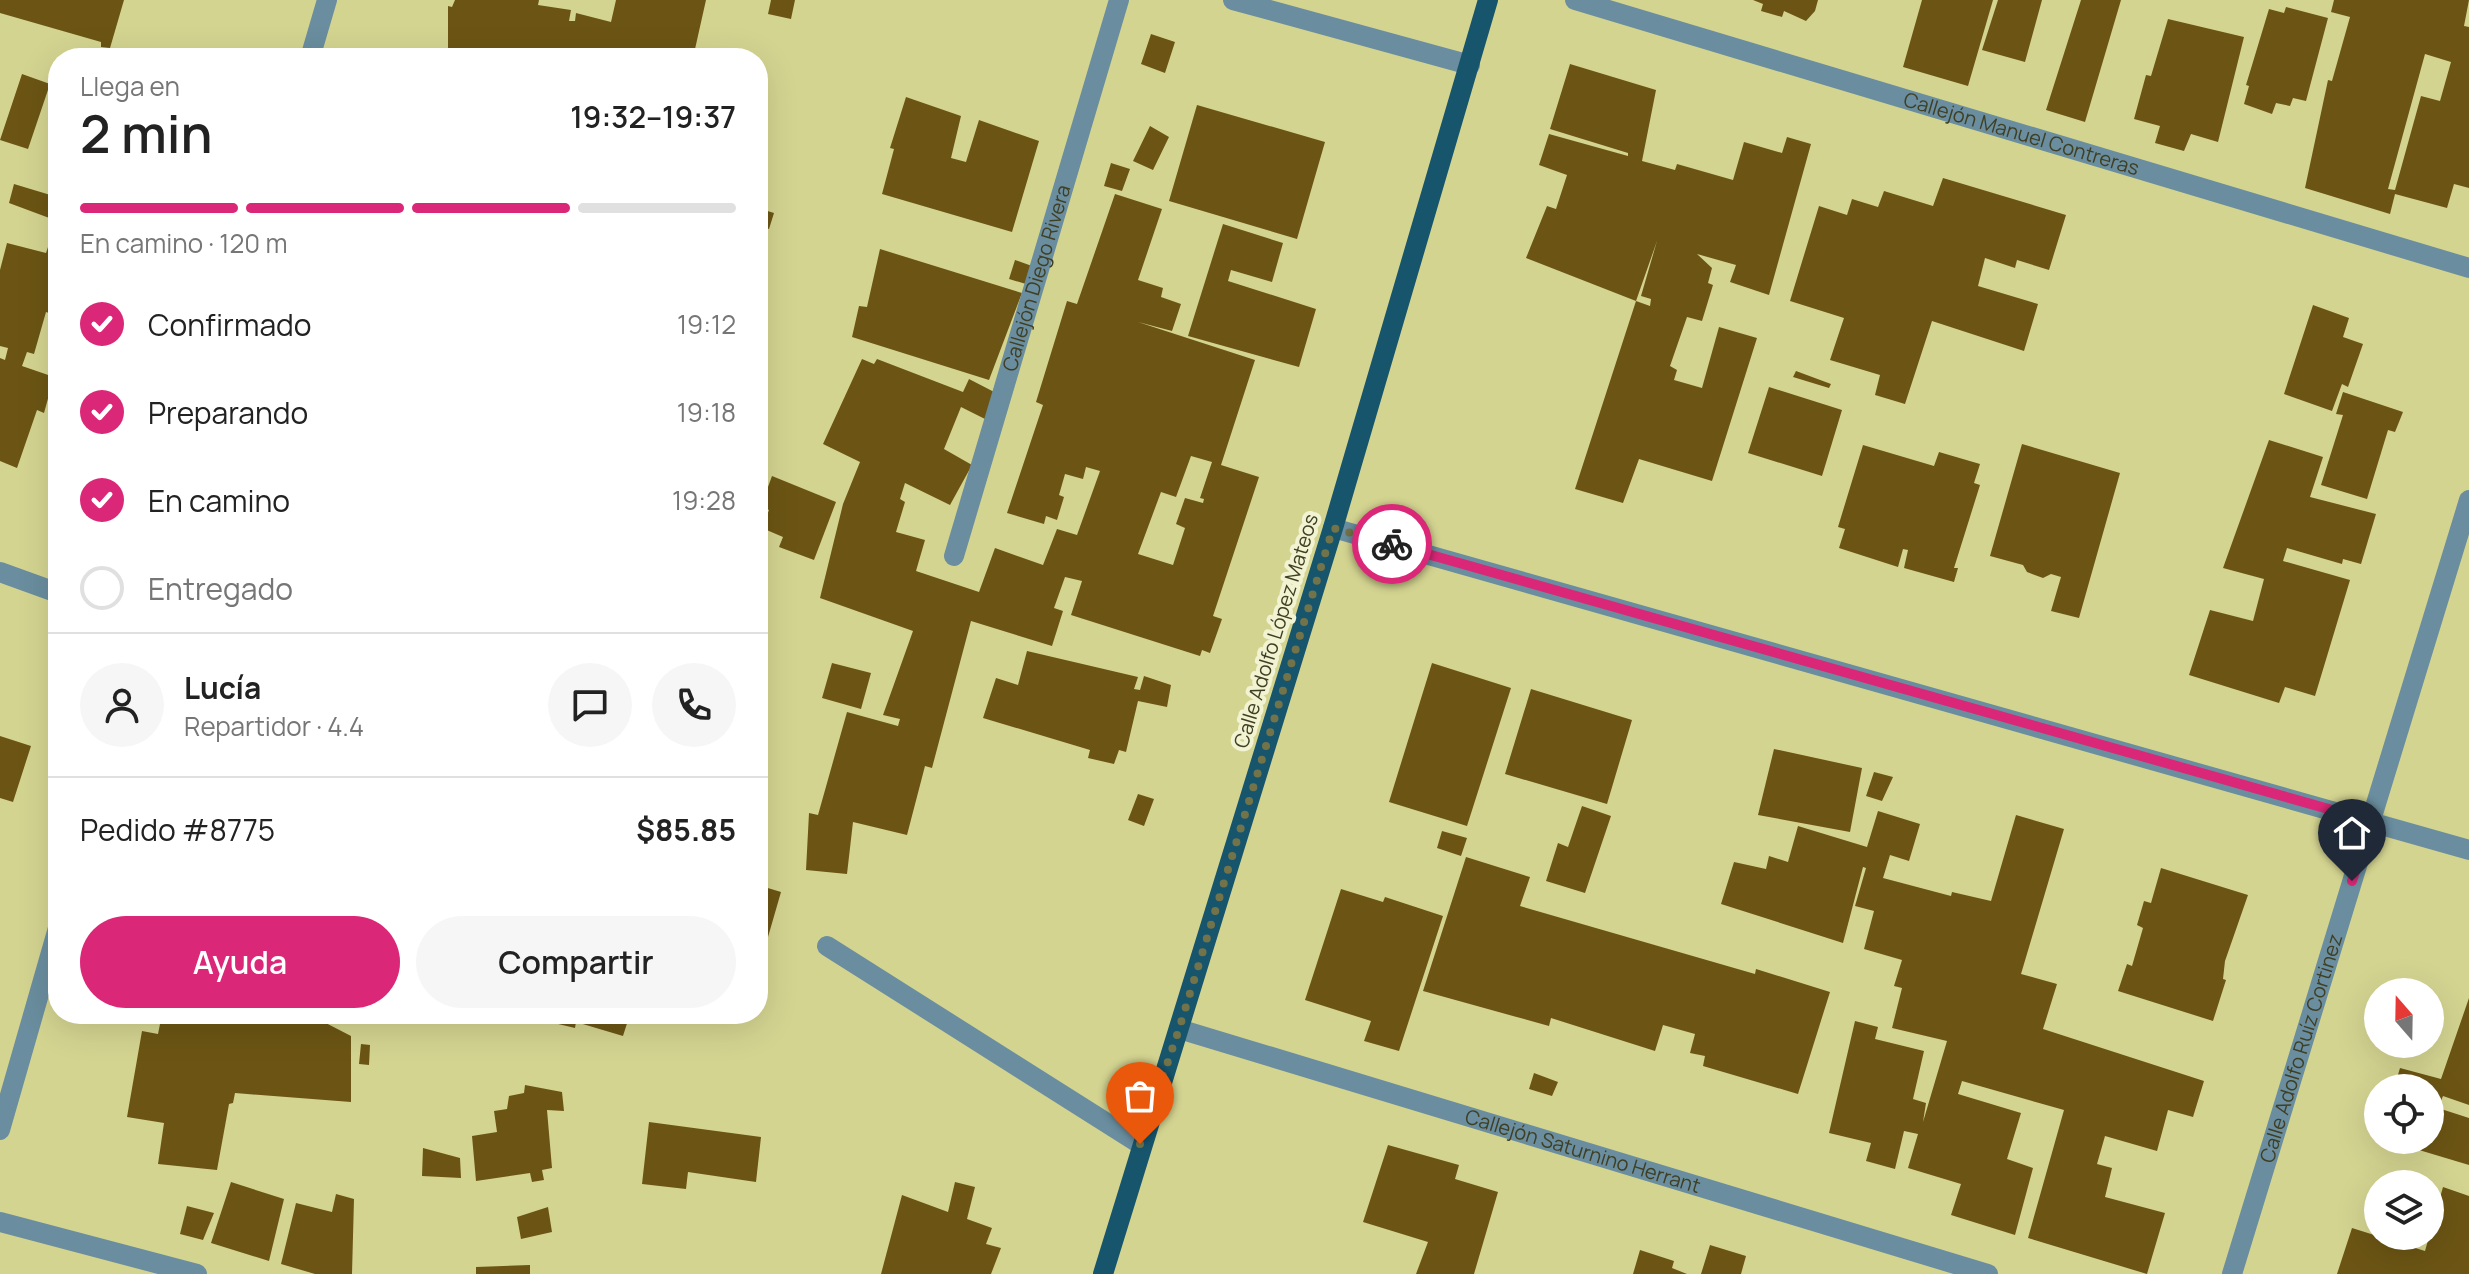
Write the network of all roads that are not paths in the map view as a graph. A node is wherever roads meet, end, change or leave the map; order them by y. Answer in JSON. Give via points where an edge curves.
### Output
{"nodes":[{"id":1,"x":327,"y":0,"type":"edge"},
{"id":2,"x":1119,"y":0,"type":"edge"},
{"id":3,"x":1233,"y":0,"type":"edge"},
{"id":4,"x":1488,"y":0,"type":"edge"},
{"id":5,"x":1575,"y":0,"type":"edge"},
{"id":6,"x":313,"y":48,"type":"edge"},
{"id":7,"x":1470,"y":65,"type":"junction"},
{"id":8,"x":2469,"y":268,"type":"edge"},
{"id":9,"x":2469,"y":500,"type":"edge"},
{"id":10,"x":1333,"y":528,"type":"junction"},
{"id":11,"x":954,"y":556,"type":"dead end"},
{"id":12,"x":0,"y":572,"type":"edge"},
{"id":13,"x":48,"y":589,"type":"edge"},
{"id":14,"x":2371,"y":821,"type":"junction"},
{"id":15,"x":2469,"y":850,"type":"edge"},
{"id":16,"x":827,"y":946,"type":"dead end"},
{"id":17,"x":48,"y":963,"type":"edge"},
{"id":18,"x":1179,"y":1029,"type":"junction"},
{"id":19,"x":0,"y":1130,"type":"edge"},
{"id":20,"x":1140,"y":1144,"type":"junction"},
{"id":21,"x":0,"y":1222,"type":"edge"},
{"id":22,"x":197,"y":1274,"type":"edge"},
{"id":23,"x":1103,"y":1274,"type":"edge"},
{"id":24,"x":1988,"y":1274,"type":"edge"},
{"id":25,"x":2232,"y":1274,"type":"edge"}],
"edges":[{"from":1,"to":6,"type":"street"},
{"from":2,"to":11,"type":"street","name":"Callejón Diego Rivera"},
{"from":3,"to":7,"type":"street"},
{"from":4,"to":7,"type":"main road","name":"Calle Adolfo López Mateos"},
{"from":5,"to":8,"type":"street","name":"Callejón Manuel Contreras"},
{"from":7,"to":10,"type":"main road","name":"Calle Adolfo López Mateos"},
{"from":9,"to":14,"type":"street","name":"Calle Adolfo Ruíz Cortinez"},
{"from":10,"to":14,"type":"street"},
{"from":10,"to":18,"type":"main road","name":"Calle Adolfo López Mateos"},
{"from":12,"to":13,"type":"street"},
{"from":14,"to":15,"type":"street"},
{"from":14,"to":25,"type":"street","name":"Calle Adolfo Ruíz Cortinez"},
{"from":16,"to":20,"type":"street"},
{"from":17,"to":19,"type":"street"},
{"from":18,"to":20,"type":"main road","name":"Calle Adolfo López Mateos"},
{"from":18,"to":24,"type":"street","name":"Callejón Saturnino Herrant"},
{"from":20,"to":23,"type":"main road","name":"Calle Adolfo López Mateos"},
{"from":21,"to":22,"type":"street"}]}
